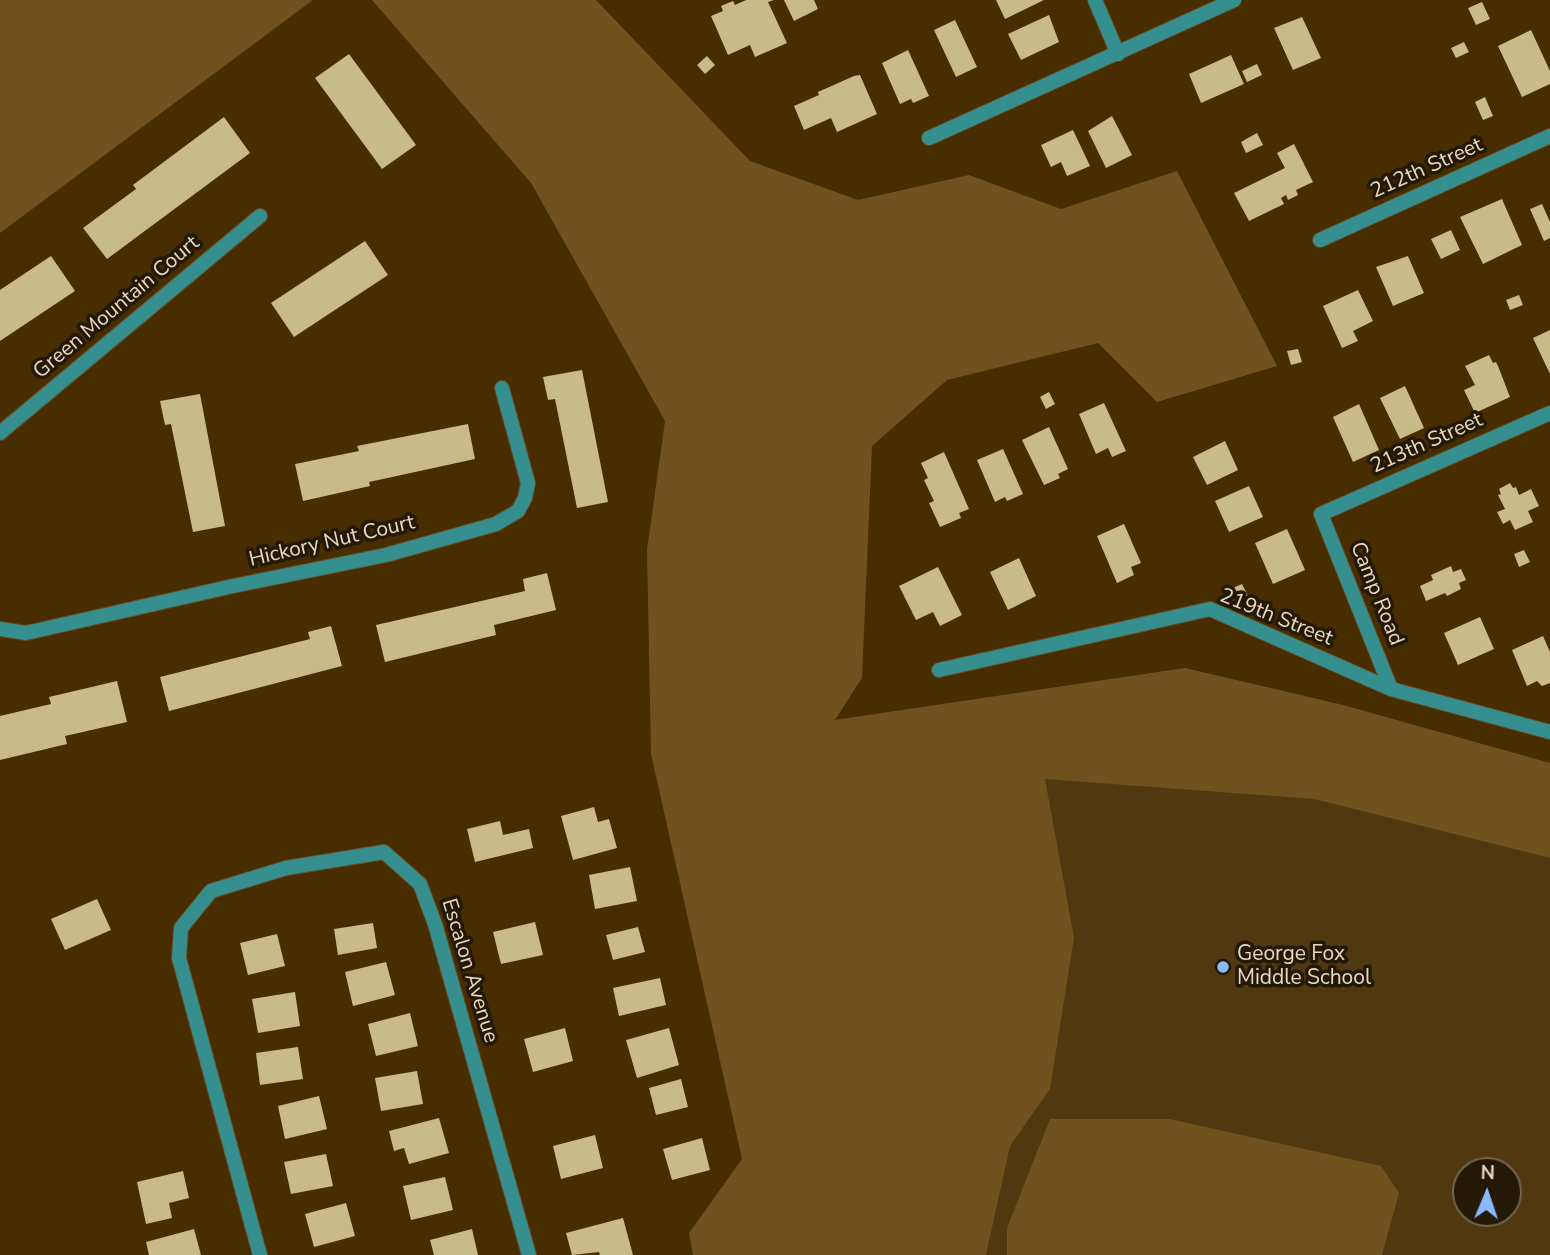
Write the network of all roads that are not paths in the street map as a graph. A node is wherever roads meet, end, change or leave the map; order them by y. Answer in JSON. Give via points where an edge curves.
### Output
{"nodes":[{"id":1,"x":1095,"y":0,"type":"edge"},
{"id":2,"x":1234,"y":0,"type":"edge"},
{"id":3,"x":1118,"y":54,"type":"junction"},
{"id":4,"x":1550,"y":136,"type":"edge"},
{"id":5,"x":929,"y":138,"type":"dead end"},
{"id":6,"x":260,"y":216,"type":"dead end"},
{"id":7,"x":1320,"y":240,"type":"dead end"},
{"id":8,"x":502,"y":388,"type":"dead end"},
{"id":9,"x":1550,"y":413,"type":"edge"},
{"id":10,"x":0,"y":433,"type":"edge"},
{"id":11,"x":1321,"y":514,"type":"joint"},
{"id":12,"x":0,"y":629,"type":"edge"},
{"id":13,"x":939,"y":670,"type":"dead end"},
{"id":14,"x":1391,"y":689,"type":"junction"},
{"id":15,"x":1550,"y":732,"type":"edge"},
{"id":16,"x":260,"y":1255,"type":"edge"},
{"id":17,"x":529,"y":1255,"type":"edge"}],
"edges":[{"from":1,"to":3,"type":"street"},
{"from":2,"to":3,"type":"street"},
{"from":3,"to":5,"type":"street"},
{"from":4,"to":7,"type":"street","name":"212th Street"},
{"from":6,"to":10,"type":"street","name":"Green Mountain Court"},
{"from":8,"to":12,"type":"street","name":"Hickory Nut Court","via":[[528,483],[518,511],[496,524],[386,555],[26,633]]},
{"from":9,"to":11,"type":"street","name":"213th Street"},
{"from":11,"to":14,"type":"street","name":"Camp Road"},
{"from":13,"to":14,"type":"street","name":"219th Street","via":[[1210,609]]},
{"from":14,"to":15,"type":"street","name":"219th Street"},
{"from":16,"to":17,"type":"street","name":"Escalon Avenue","via":[[179,958],[181,928],[211,891],[286,868],[384,852],[420,884],[435,924]]}]}
